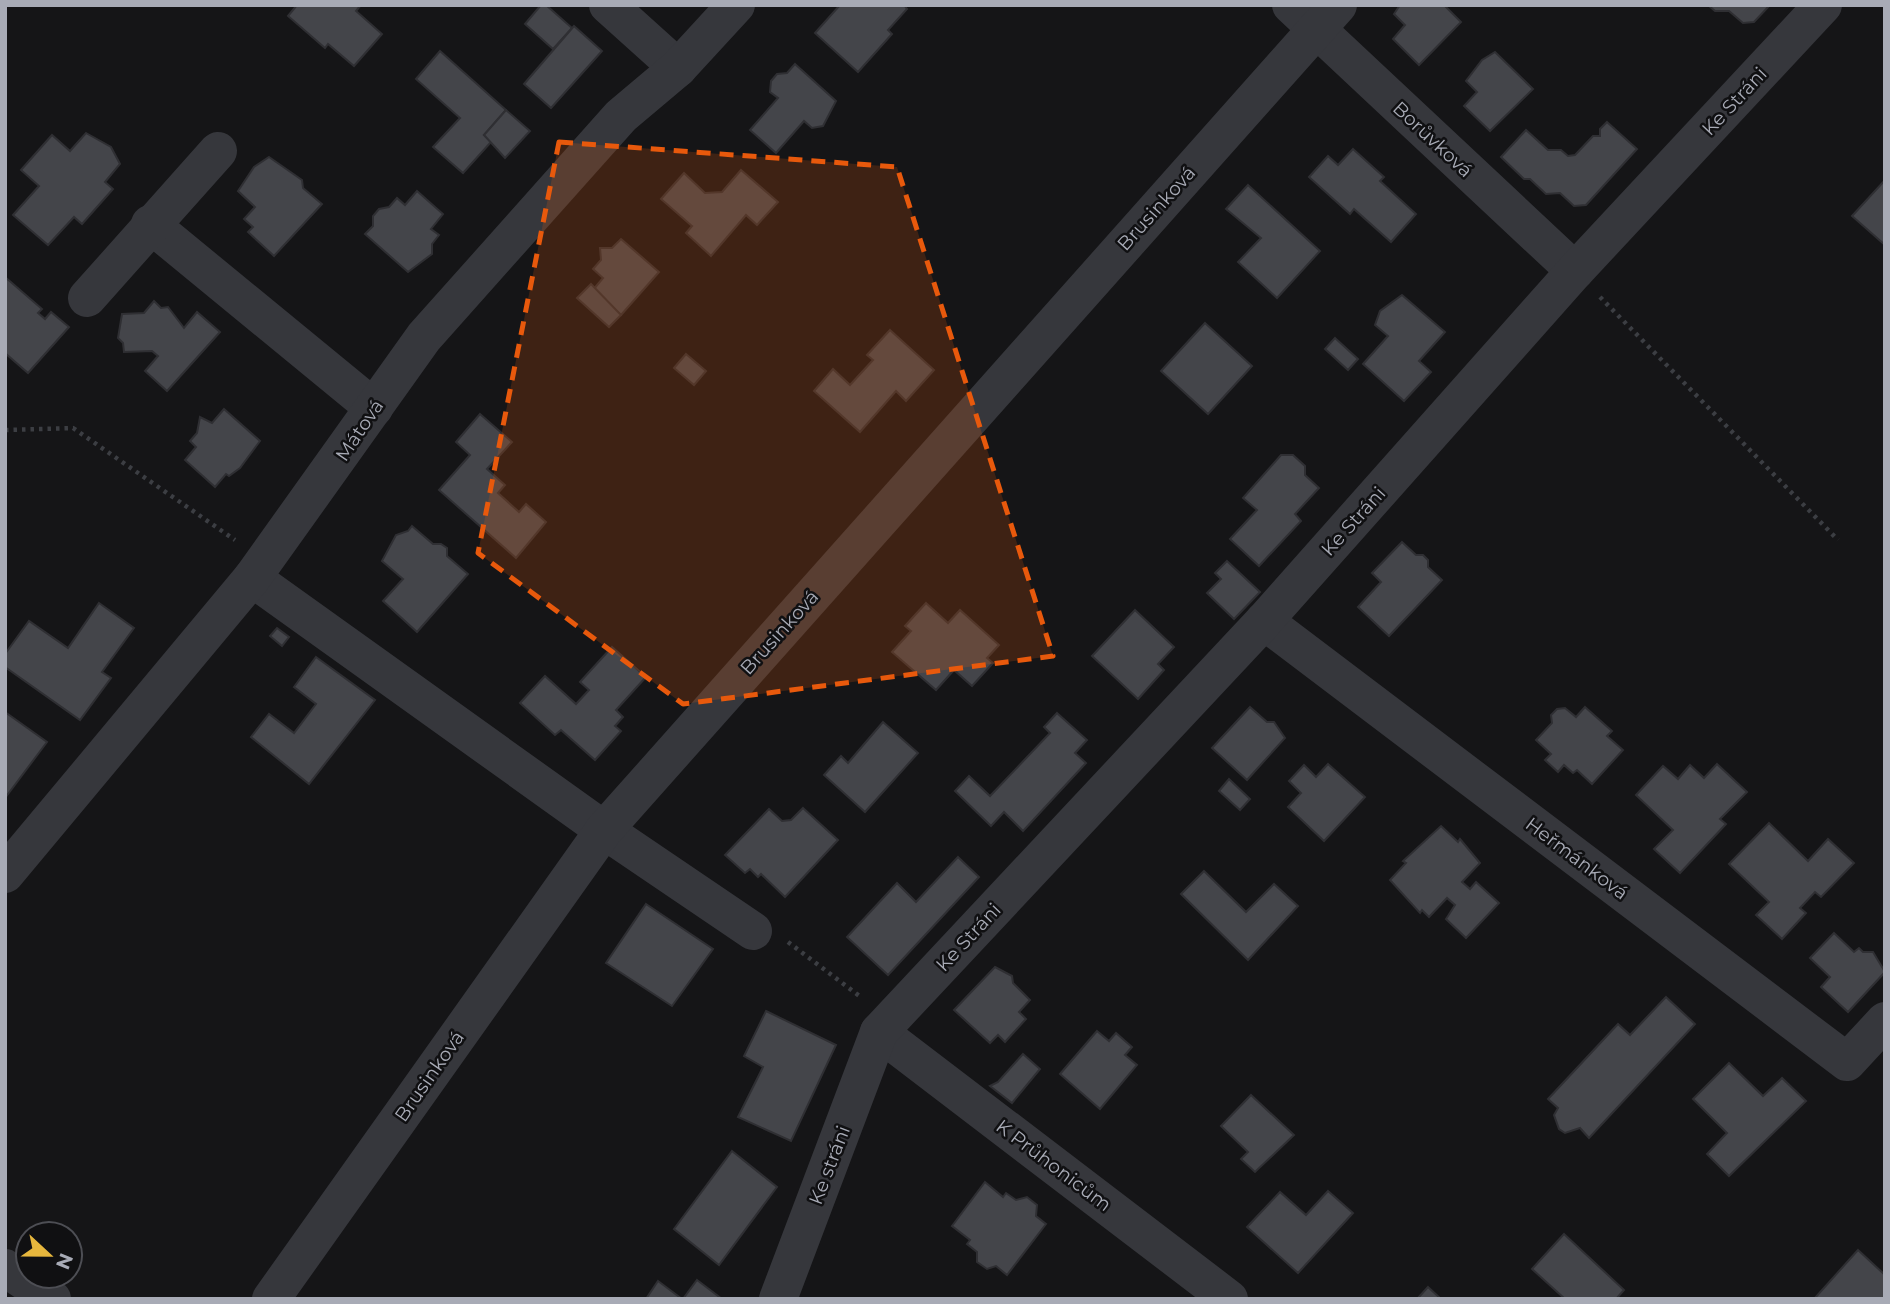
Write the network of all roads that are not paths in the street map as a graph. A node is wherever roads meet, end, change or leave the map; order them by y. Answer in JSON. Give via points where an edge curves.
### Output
{"nodes":[{"id":1,"x":608,"y":5,"type":"edge"},
{"id":2,"x":736,"y":5,"type":"edge"},
{"id":3,"x":1823,"y":5,"type":"edge"},
{"id":4,"x":1315,"y":13,"type":"edge"},
{"id":5,"x":678,"y":68,"type":"junction"},
{"id":6,"x":218,"y":151,"type":"dead end"},
{"id":7,"x":150,"y":224,"type":"junction"},
{"id":8,"x":1575,"y":271,"type":"junction"},
{"id":9,"x":87,"y":298,"type":"dead end"},
{"id":10,"x":374,"y":408,"type":"junction"},
{"id":11,"x":252,"y":578,"type":"junction"},
{"id":12,"x":1264,"y":621,"type":"junction"},
{"id":13,"x":604,"y":830,"type":"junction"},
{"id":14,"x":5,"y":874,"type":"edge"},
{"id":15,"x":753,"y":931,"type":"dead end"},
{"id":16,"x":1885,"y":1021,"type":"edge"},
{"id":17,"x":879,"y":1032,"type":"junction"},
{"id":18,"x":5,"y":1268,"type":"edge"},
{"id":19,"x":51,"y":1299,"type":"edge"},
{"id":20,"x":271,"y":1299,"type":"edge"},
{"id":21,"x":778,"y":1299,"type":"edge"},
{"id":22,"x":1229,"y":1299,"type":"edge"}],
"edges":[{"from":1,"to":5,"type":"street"},
{"from":2,"to":5,"type":"street","name":"Mátová"},
{"from":3,"to":8,"type":"street","name":"Ke Stráni"},
{"from":4,"to":8,"type":"street","name":"Borůvková"},
{"from":4,"to":13,"type":"street","name":"Brusinková"},
{"from":5,"to":10,"type":"street","name":"Mátová","via":[[621,116],[424,337]]},
{"from":6,"to":7,"type":"street"},
{"from":7,"to":9,"type":"street"},
{"from":7,"to":10,"type":"street"},
{"from":8,"to":12,"type":"street","name":"Ke Stráni"},
{"from":10,"to":11,"type":"street","name":"Mátová"},
{"from":11,"to":13,"type":"street"},
{"from":11,"to":14,"type":"street","name":"Mátová"},
{"from":12,"to":16,"type":"street","name":"Heřmánková","via":[[1847,1062]]},
{"from":12,"to":17,"type":"street","name":"Ke Stráni"},
{"from":13,"to":15,"type":"street"},
{"from":13,"to":20,"type":"street","name":"Brusinková"},
{"from":17,"to":21,"type":"street","name":"Ke stráni"},
{"from":17,"to":22,"type":"street","name":"K Průhonicům"},
{"from":18,"to":19,"type":"street"}]}
